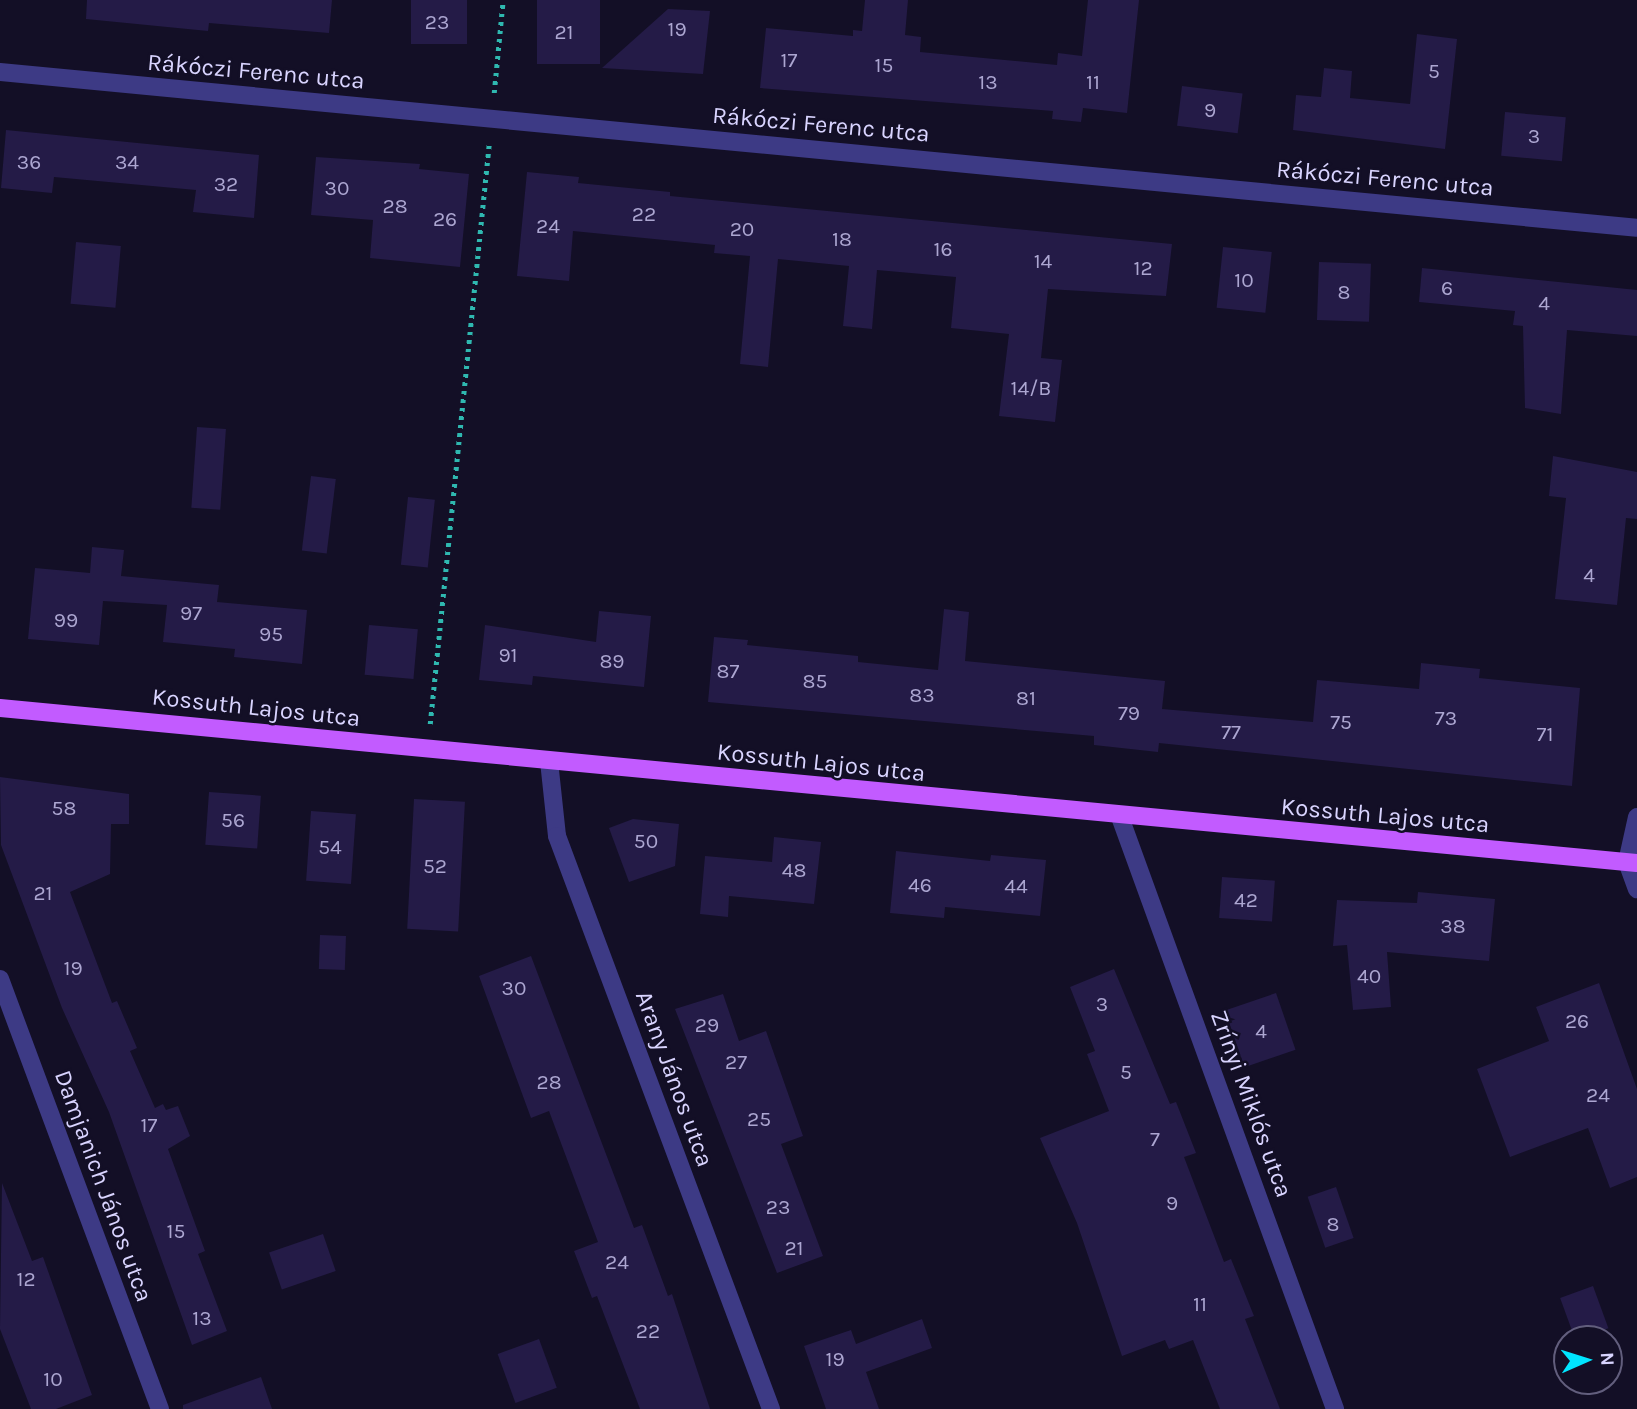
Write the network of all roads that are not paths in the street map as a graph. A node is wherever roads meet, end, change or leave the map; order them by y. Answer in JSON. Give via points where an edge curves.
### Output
{"nodes":[{"id":1,"x":0,"y":72,"type":"edge"},
{"id":2,"x":1637,"y":228,"type":"edge"},
{"id":3,"x":0,"y":708,"type":"edge"},
{"id":4,"x":549,"y":761,"type":"junction"},
{"id":5,"x":1120,"y":817,"type":"junction"},
{"id":6,"x":1637,"y":817,"type":"edge"},
{"id":7,"x":1632,"y":862,"type":"edge"},
{"id":8,"x":1637,"y":889,"type":"edge"},
{"id":9,"x":0,"y":979,"type":"edge"},
{"id":10,"x":160,"y":1409,"type":"edge"},
{"id":11,"x":771,"y":1409,"type":"edge"},
{"id":12,"x":1335,"y":1409,"type":"edge"}],
"edges":[{"from":1,"to":2,"type":"street","name":"Rákóczi Ferenc utca"},
{"from":3,"to":4,"type":"main road","name":"Kossuth Lajos utca"},
{"from":4,"to":5,"type":"main road","name":"Kossuth Lajos utca"},
{"from":4,"to":11,"type":"street","name":"Arany János utca","via":[[557,836]]},
{"from":5,"to":7,"type":"main road","name":"Kossuth Lajos utca"},
{"from":5,"to":12,"type":"street","name":"Zrínyi Miklós utca"},
{"from":6,"to":7,"type":"street"},
{"from":7,"to":8,"type":"street"},
{"from":9,"to":10,"type":"street","name":"Damjanich János utca"}]}
